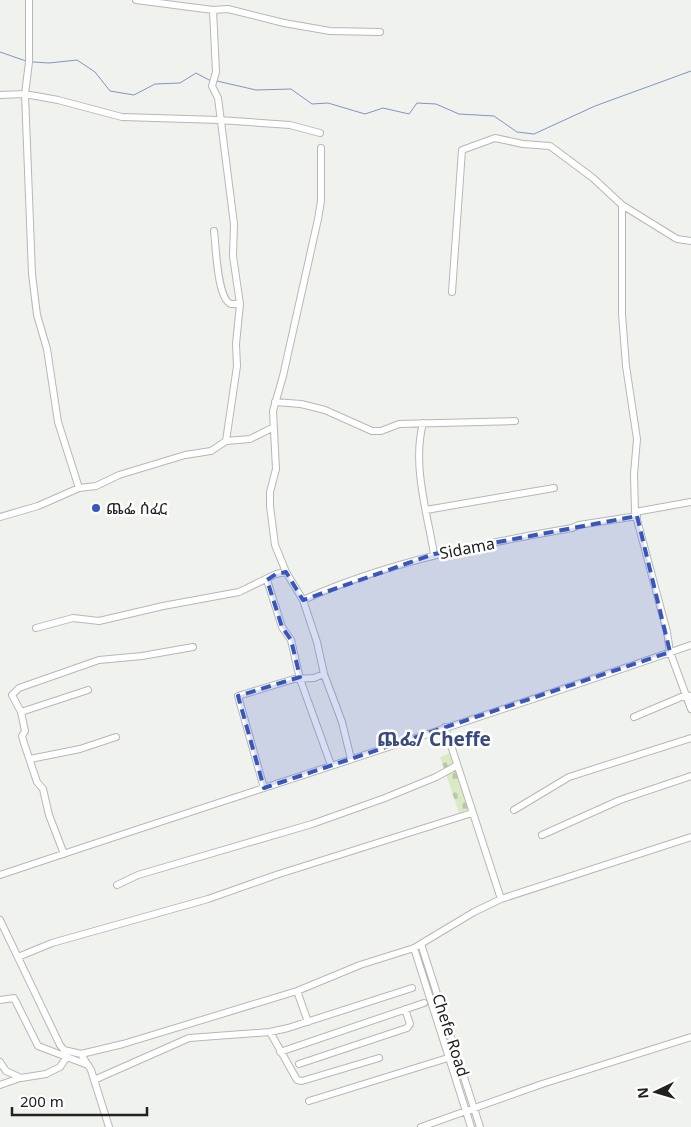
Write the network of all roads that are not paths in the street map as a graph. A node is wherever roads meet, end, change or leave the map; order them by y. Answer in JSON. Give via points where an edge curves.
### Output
{"nodes":[{"id":1,"x":28,"y":0,"type":"edge"},
{"id":2,"x":136,"y":0,"type":"edge"},
{"id":3,"x":213,"y":10,"type":"junction"},
{"id":4,"x":380,"y":32,"type":"dead end"},
{"id":5,"x":25,"y":94,"type":"junction"},
{"id":6,"x":0,"y":95,"type":"edge"},
{"id":7,"x":219,"y":120,"type":"junction"},
{"id":8,"x":320,"y":133,"type":"dead end"},
{"id":9,"x":321,"y":148,"type":"dead end"},
{"id":10,"x":622,"y":205,"type":"junction"},
{"id":11,"x":214,"y":231,"type":"dead end"},
{"id":12,"x":691,"y":241,"type":"edge"},
{"id":13,"x":452,"y":292,"type":"dead end"},
{"id":14,"x":240,"y":304,"type":"junction"},
{"id":15,"x":275,"y":402,"type":"junction"},
{"id":16,"x":515,"y":421,"type":"dead end"},
{"id":17,"x":423,"y":423,"type":"junction"},
{"id":18,"x":272,"y":428,"type":"junction"},
{"id":19,"x":226,"y":441,"type":"junction"},
{"id":20,"x":79,"y":488,"type":"junction"},
{"id":21,"x":554,"y":488,"type":"dead end"},
{"id":22,"x":691,"y":502,"type":"edge"},
{"id":23,"x":426,"y":510,"type":"junction"},
{"id":24,"x":636,"y":514,"type":"junction"},
{"id":25,"x":0,"y":517,"type":"edge"},
{"id":26,"x":434,"y":554,"type":"junction"},
{"id":27,"x":286,"y":572,"type":"junction"},
{"id":28,"x":267,"y":580,"type":"junction"},
{"id":29,"x":304,"y":600,"type":"junction"},
{"id":30,"x":36,"y":628,"type":"dead end"},
{"id":31,"x":691,"y":645,"type":"edge"},
{"id":32,"x":193,"y":646,"type":"dead end"},
{"id":33,"x":670,"y":652,"type":"junction"},
{"id":34,"x":324,"y":674,"type":"junction"},
{"id":35,"x":300,"y":679,"type":"junction"},
{"id":36,"x":88,"y":690,"type":"dead end"},
{"id":37,"x":688,"y":696,"type":"edge"},
{"id":38,"x":691,"y":709,"type":"edge"},
{"id":39,"x":21,"y":712,"type":"junction"},
{"id":40,"x":634,"y":717,"type":"dead end"},
{"id":41,"x":445,"y":727,"type":"junction"},
{"id":42,"x":116,"y":737,"type":"dead end"},
{"id":43,"x":691,"y":738,"type":"edge"},
{"id":44,"x":30,"y":759,"type":"junction"},
{"id":45,"x":351,"y":759,"type":"junction"},
{"id":46,"x":331,"y":765,"type":"junction"},
{"id":47,"x":456,"y":766,"type":"junction"},
{"id":48,"x":691,"y":776,"type":"edge"},
{"id":49,"x":264,"y":788,"type":"junction"},
{"id":50,"x":514,"y":810,"type":"dead end"},
{"id":51,"x":472,"y":813,"type":"junction"},
{"id":52,"x":542,"y":835,"type":"dead end"},
{"id":53,"x":691,"y":837,"type":"edge"},
{"id":54,"x":64,"y":854,"type":"junction"},
{"id":55,"x":0,"y":875,"type":"edge"},
{"id":56,"x":117,"y":885,"type":"dead end"},
{"id":57,"x":501,"y":900,"type":"junction"},
{"id":58,"x":0,"y":920,"type":"edge"},
{"id":59,"x":422,"y":944,"type":"junction"},
{"id":60,"x":414,"y":948,"type":"junction"},
{"id":61,"x":18,"y":957,"type":"junction"},
{"id":62,"x":412,"y":988,"type":"dead end"},
{"id":63,"x":297,"y":991,"type":"junction"},
{"id":64,"x":0,"y":1000,"type":"edge"},
{"id":65,"x":424,"y":1003,"type":"dead end"},
{"id":66,"x":405,"y":1009,"type":"junction"},
{"id":67,"x":308,"y":1022,"type":"junction"},
{"id":68,"x":270,"y":1032,"type":"junction"},
{"id":69,"x":691,"y":1038,"type":"edge"},
{"id":70,"x":280,"y":1052,"type":"junction"},
{"id":71,"x":81,"y":1054,"type":"junction"},
{"id":72,"x":457,"y":1055,"type":"junction"},
{"id":73,"x":449,"y":1057,"type":"junction"},
{"id":74,"x":66,"y":1058,"type":"junction"},
{"id":75,"x":379,"y":1058,"type":"dead end"},
{"id":76,"x":0,"y":1062,"type":"edge"},
{"id":77,"x":299,"y":1064,"type":"dead end"},
{"id":78,"x":88,"y":1065,"type":"junction"},
{"id":79,"x":21,"y":1078,"type":"junction"},
{"id":80,"x":94,"y":1080,"type":"junction"},
{"id":81,"x":0,"y":1085,"type":"edge"},
{"id":82,"x":309,"y":1101,"type":"dead end"},
{"id":83,"x":474,"y":1108,"type":"junction"},
{"id":84,"x":466,"y":1111,"type":"junction"},
{"id":85,"x":109,"y":1127,"type":"edge"},
{"id":86,"x":421,"y":1127,"type":"edge"},
{"id":87,"x":471,"y":1127,"type":"edge"},
{"id":88,"x":480,"y":1127,"type":"edge"}],
"edges":[{"from":1,"to":5,"type":"street","via":[[29,62]]},
{"from":2,"to":3,"type":"street"},
{"from":3,"to":4,"type":"street","via":[[228,10],[330,31]]},
{"from":3,"to":7,"type":"street","via":[[216,72],[212,86],[218,98]]},
{"from":5,"to":6,"type":"street"},
{"from":5,"to":7,"type":"street","via":[[122,117]]},
{"from":5,"to":20,"type":"street","via":[[31,257],[36,304],[47,349],[58,422]]},
{"from":7,"to":8,"type":"street","via":[[290,125]]},
{"from":7,"to":14,"type":"street","via":[[234,224],[233,256]]},
{"from":9,"to":15,"type":"street","via":[[318,219]]},
{"from":10,"to":12,"type":"street","via":[[677,239]]},
{"from":10,"to":13,"type":"street","via":[[593,178],[550,146],[496,138],[462,150]]},
{"from":10,"to":24,"type":"street","via":[[622,314],[637,439],[634,474]]},
{"from":11,"to":14,"type":"street","via":[[218,273],[225,299],[231,304]]},
{"from":14,"to":19,"type":"street","via":[[237,366]]},
{"from":15,"to":17,"type":"street","via":[[325,410],[372,431],[399,424]]},
{"from":15,"to":18,"type":"street"},
{"from":16,"to":17,"type":"street"},
{"from":17,"to":23,"type":"street","via":[[419,447]]},
{"from":18,"to":19,"type":"street","via":[[250,439]]},
{"from":18,"to":27,"type":"street","via":[[276,469],[270,506],[274,545]]},
{"from":19,"to":20,"type":"street","via":[[211,451],[185,455],[119,475],[96,486]]},
{"from":20,"to":25,"type":"street","via":[[38,506]]},
{"from":21,"to":23,"type":"street"},
{"from":22,"to":24,"type":"street","name":"Sidama"},
{"from":23,"to":26,"type":"street"},
{"from":24,"to":26,"type":"street","name":"Sidama"},
{"from":24,"to":33,"type":"street"},
{"from":26,"to":29,"type":"street","name":"Sidama","via":[[332,586]]},
{"from":27,"to":28,"type":"street"},
{"from":27,"to":29,"type":"street"},
{"from":28,"to":30,"type":"street","via":[[239,592],[99,622],[73,618]]},
{"from":28,"to":35,"type":"street","via":[[282,627],[291,640]]},
{"from":29,"to":34,"type":"street"},
{"from":31,"to":33,"type":"street"},
{"from":32,"to":39,"type":"street","via":[[99,660],[19,688],[12,695]]},
{"from":33,"to":37,"type":"street"},
{"from":33,"to":41,"type":"street"},
{"from":34,"to":35,"type":"street"},
{"from":34,"to":45,"type":"street","via":[[342,722]]},
{"from":35,"to":46,"type":"street"},
{"from":35,"to":49,"type":"street","via":[[238,696]]},
{"from":36,"to":39,"type":"street"},
{"from":37,"to":38,"type":"street"},
{"from":37,"to":40,"type":"street"},
{"from":39,"to":44,"type":"street","via":[[25,731],[22,736]]},
{"from":41,"to":45,"type":"street"},
{"from":41,"to":47,"type":"street"},
{"from":42,"to":44,"type":"street","via":[[80,749]]},
{"from":43,"to":50,"type":"street","via":[[569,777]]},
{"from":44,"to":54,"type":"street"},
{"from":45,"to":46,"type":"street"},
{"from":46,"to":49,"type":"street"},
{"from":47,"to":51,"type":"street"},
{"from":47,"to":56,"type":"street","via":[[393,795],[327,819],[138,875]]},
{"from":48,"to":52,"type":"street","via":[[620,800]]},
{"from":49,"to":54,"type":"street"},
{"from":51,"to":57,"type":"street"},
{"from":51,"to":61,"type":"street"},
{"from":53,"to":57,"type":"street"},
{"from":54,"to":55,"type":"street"},
{"from":57,"to":59,"type":"street","via":[[474,912]]},
{"from":58,"to":61,"type":"street"},
{"from":59,"to":60,"type":"street"},
{"from":59,"to":72,"type":"street","name":"Chefe Road"},
{"from":60,"to":63,"type":"street","via":[[360,965]]},
{"from":60,"to":73,"type":"street","name":"Chefe Road"},
{"from":61,"to":71,"type":"street","via":[[60,1045],[64,1050]]},
{"from":62,"to":67,"type":"street"},
{"from":63,"to":67,"type":"street"},
{"from":63,"to":71,"type":"street","via":[[166,1032]]},
{"from":64,"to":74,"type":"street","via":[[14,998],[38,1046]]},
{"from":65,"to":66,"type":"street"},
{"from":66,"to":70,"type":"street"},
{"from":66,"to":77,"type":"street","via":[[410,1024],[407,1028]]},
{"from":67,"to":68,"type":"street"},
{"from":68,"to":70,"type":"street"},
{"from":68,"to":80,"type":"street","via":[[189,1038]]},
{"from":69,"to":83,"type":"street"},
{"from":70,"to":75,"type":"street","via":[[297,1080],[302,1081]]},
{"from":71,"to":78,"type":"street"},
{"from":72,"to":73,"type":"street"},
{"from":72,"to":83,"type":"street","name":"Chefe Road"},
{"from":73,"to":82,"type":"street"},
{"from":73,"to":84,"type":"street","name":"Chefe Road"},
{"from":74,"to":78,"type":"street"},
{"from":74,"to":79,"type":"street","via":[[60,1067],[46,1074]]},
{"from":76,"to":79,"type":"street","via":[[6,1071]]},
{"from":78,"to":80,"type":"street"},
{"from":79,"to":81,"type":"street"},
{"from":80,"to":85,"type":"street"},
{"from":83,"to":84,"type":"street"},
{"from":83,"to":88,"type":"street","name":"Chefe Road"},
{"from":84,"to":86,"type":"street"},
{"from":84,"to":87,"type":"street","name":"Chefe Road"}]}
